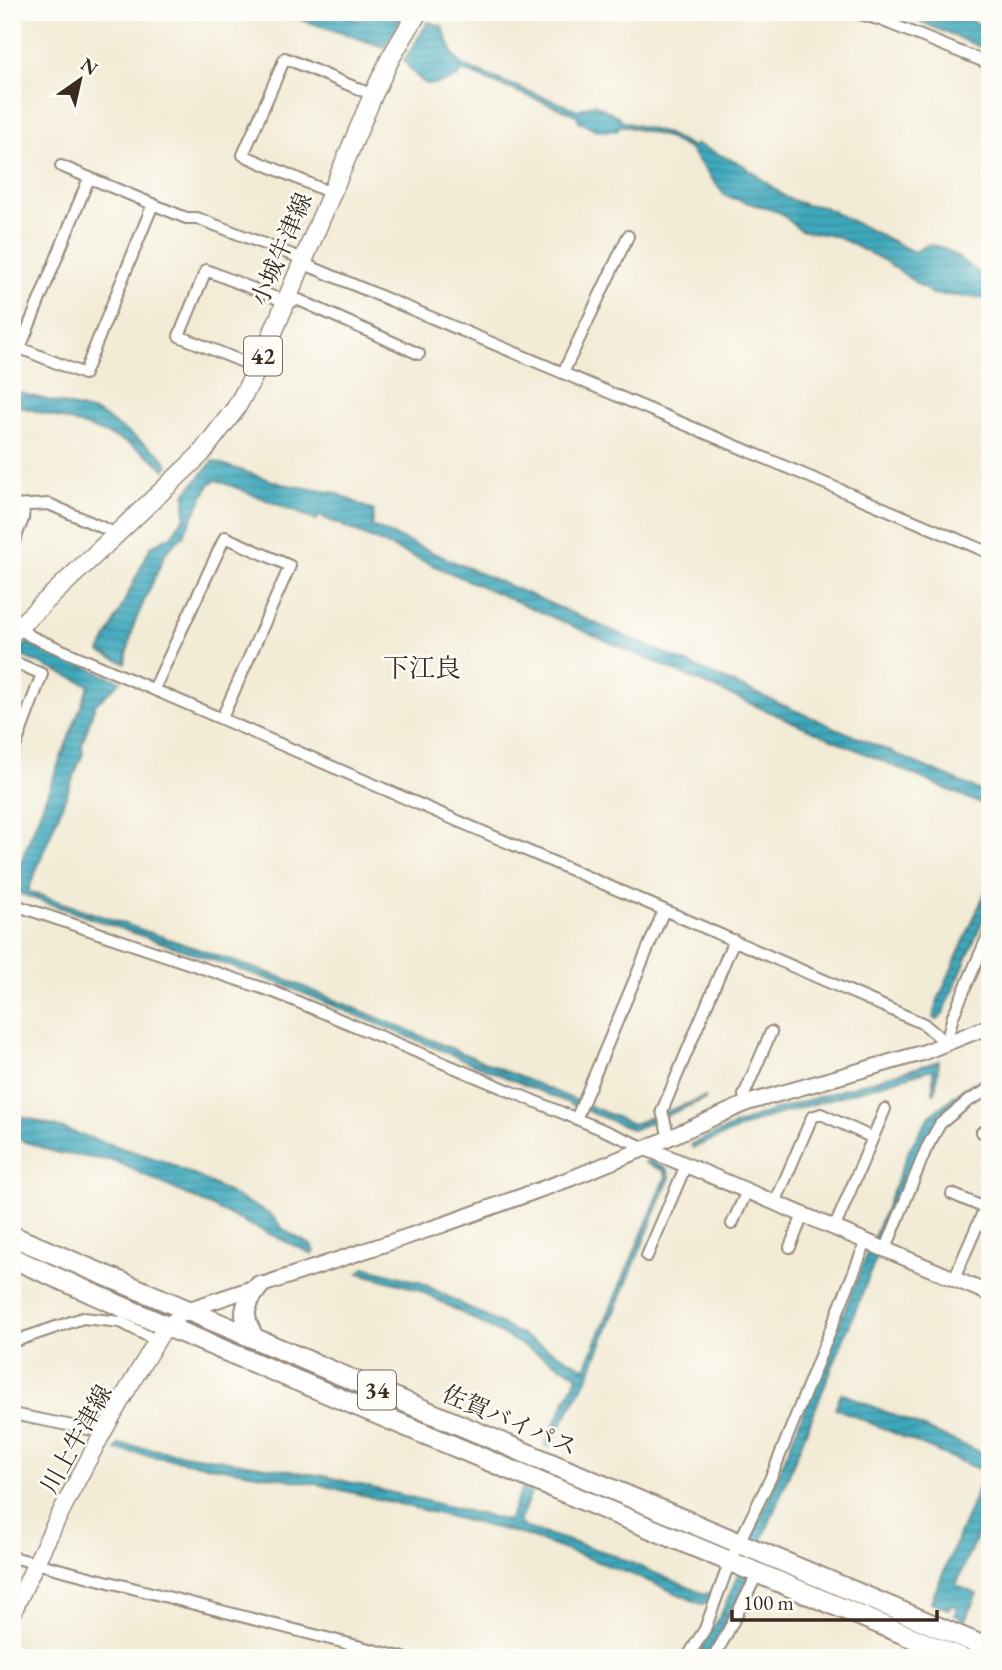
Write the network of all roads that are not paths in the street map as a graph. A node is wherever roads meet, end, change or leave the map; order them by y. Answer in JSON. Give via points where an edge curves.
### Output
{"nodes":[{"id":1,"x":418,"y":12,"type":"edge"},
{"id":2,"x":853,"y":12,"type":"edge"},
{"id":3,"x":990,"y":64,"type":"edge"},
{"id":4,"x":373,"y":95,"type":"junction"},
{"id":5,"x":61,"y":166,"type":"dead end"},
{"id":6,"x":89,"y":178,"type":"junction"},
{"id":7,"x":331,"y":193,"type":"junction"},
{"id":8,"x":153,"y":204,"type":"junction"},
{"id":9,"x":628,"y":236,"type":"dead end"},
{"id":10,"x":302,"y":263,"type":"junction"},
{"id":11,"x":286,"y":302,"type":"junction"},
{"id":12,"x":419,"y":354,"type":"dead end"},
{"id":13,"x":258,"y":368,"type":"junction"},
{"id":14,"x":563,"y":373,"type":"junction"},
{"id":15,"x":12,"y":506,"type":"edge"},
{"id":16,"x":24,"y":506,"type":"junction"},
{"id":17,"x":115,"y":536,"type":"junction"},
{"id":18,"x":12,"y":546,"type":"edge"},
{"id":19,"x":990,"y":553,"type":"edge"},
{"id":20,"x":15,"y":631,"type":"edge"},
{"id":21,"x":12,"y":661,"type":"edge"},
{"id":22,"x":154,"y":689,"type":"junction"},
{"id":23,"x":222,"y":718,"type":"junction"},
{"id":24,"x":12,"y":755,"type":"edge"},
{"id":25,"x":12,"y":904,"type":"edge"},
{"id":26,"x":664,"y":909,"type":"junction"},
{"id":27,"x":990,"y":931,"type":"edge"},
{"id":28,"x":734,"y":940,"type":"junction"},
{"id":29,"x":990,"y":1026,"type":"edge"},
{"id":30,"x":771,"y":1032,"type":"dead end"},
{"id":31,"x":946,"y":1044,"type":"junction"},
{"id":32,"x":990,"y":1089,"type":"edge"},
{"id":33,"x":747,"y":1103,"type":"junction"},
{"id":34,"x":885,"y":1109,"type":"dead end"},
{"id":35,"x":576,"y":1119,"type":"junction"},
{"id":36,"x":667,"y":1131,"type":"junction"},
{"id":37,"x":873,"y":1138,"type":"junction"},
{"id":38,"x":646,"y":1148,"type":"junction"},
{"id":39,"x":686,"y":1165,"type":"junction"},
{"id":40,"x":747,"y":1191,"type":"junction"},
{"id":41,"x":952,"y":1194,"type":"dead end"},
{"id":42,"x":990,"y":1196,"type":"edge"},
{"id":43,"x":775,"y":1203,"type":"junction"},
{"id":44,"x":985,"y":1208,"type":"junction"},
{"id":45,"x":803,"y":1215,"type":"junction"},
{"id":46,"x":732,"y":1224,"type":"dead end"},
{"id":47,"x":834,"y":1228,"type":"junction"},
{"id":48,"x":12,"y":1236,"type":"edge"},
{"id":49,"x":866,"y":1242,"type":"junction"},
{"id":50,"x":790,"y":1247,"type":"dead end"},
{"id":51,"x":886,"y":1251,"type":"junction"},
{"id":52,"x":647,"y":1256,"type":"dead end"},
{"id":53,"x":12,"y":1258,"type":"edge"},
{"id":54,"x":954,"y":1279,"type":"junction"},
{"id":55,"x":259,"y":1286,"type":"junction"},
{"id":56,"x":990,"y":1294,"type":"edge"},
{"id":57,"x":187,"y":1310,"type":"junction"},
{"id":58,"x":162,"y":1333,"type":"junction"},
{"id":59,"x":254,"y":1338,"type":"junction"},
{"id":60,"x":12,"y":1342,"type":"edge"},
{"id":61,"x":12,"y":1414,"type":"edge"},
{"id":62,"x":103,"y":1432,"type":"junction"},
{"id":63,"x":736,"y":1553,"type":"junction"},
{"id":64,"x":12,"y":1557,"type":"edge"},
{"id":65,"x":35,"y":1563,"type":"junction"},
{"id":66,"x":758,"y":1566,"type":"junction"},
{"id":67,"x":12,"y":1614,"type":"edge"},
{"id":68,"x":990,"y":1649,"type":"edge"},
{"id":69,"x":404,"y":1658,"type":"edge"},
{"id":70,"x":687,"y":1658,"type":"edge"},
{"id":71,"x":713,"y":1658,"type":"edge"},
{"id":72,"x":961,"y":1658,"type":"edge"}],
"edges":[{"from":1,"to":4,"type":"main road","name":"小城牛津線","number":"42"},
{"from":2,"to":3,"type":"street"},
{"from":4,"to":7,"type":"main road","name":"小城牛津線","number":"42"},
{"from":4,"to":7,"type":"street","via":[[285,58],[243,155]]},
{"from":5,"to":6,"type":"street"},
{"from":6,"to":8,"type":"street"},
{"from":6,"to":8,"type":"street","via":[[20,348],[84,374]]},
{"from":7,"to":10,"type":"main road","name":"小城牛津線","number":"42"},
{"from":8,"to":10,"type":"street","via":[[295,256]]},
{"from":9,"to":14,"type":"street"},
{"from":10,"to":11,"type":"main road","name":"小城牛津線","number":"42"},
{"from":10,"to":14,"type":"street"},
{"from":11,"to":12,"type":"street","via":[[299,300]]},
{"from":11,"to":13,"type":"main road","name":"小城牛津線","number":"42"},
{"from":11,"to":13,"type":"street","via":[[205,270],[179,336]]},
{"from":13,"to":17,"type":"main road","name":"小城牛津線","number":"42","via":[[236,408],[200,455]]},
{"from":14,"to":19,"type":"street"},
{"from":15,"to":16,"type":"street"},
{"from":16,"to":17,"type":"street","via":[[49,504]]},
{"from":16,"to":18,"type":"street"},
{"from":17,"to":20,"type":"main road","name":"小城牛津線","number":"42"},
{"from":20,"to":22,"type":"street"},
{"from":21,"to":24,"type":"street","via":[[42,674]]},
{"from":22,"to":23,"type":"street"},
{"from":22,"to":23,"type":"street","via":[[225,537],[290,566]]},
{"from":23,"to":26,"type":"street"},
{"from":25,"to":35,"type":"street","via":[[274,992]]},
{"from":26,"to":28,"type":"street"},
{"from":26,"to":35,"type":"street"},
{"from":27,"to":31,"type":"street","via":[[953,1016]]},
{"from":28,"to":31,"type":"street","via":[[924,1024]]},
{"from":28,"to":36,"type":"street","via":[[662,1111]]},
{"from":29,"to":31,"type":"street"},
{"from":30,"to":33,"type":"street","via":[[744,1095]]},
{"from":31,"to":33,"type":"street"},
{"from":32,"to":51,"type":"street","via":[[940,1124]]},
{"from":33,"to":36,"type":"street"},
{"from":34,"to":37,"type":"street"},
{"from":35,"to":38,"type":"street"},
{"from":36,"to":38,"type":"street"},
{"from":37,"to":43,"type":"street","via":[[821,1115],[812,1117]]},
{"from":37,"to":47,"type":"street"},
{"from":38,"to":39,"type":"street"},
{"from":38,"to":55,"type":"street","via":[[445,1224]]},
{"from":39,"to":40,"type":"street"},
{"from":39,"to":52,"type":"street"},
{"from":40,"to":43,"type":"street"},
{"from":40,"to":46,"type":"street"},
{"from":41,"to":44,"type":"street"},
{"from":42,"to":44,"type":"street"},
{"from":43,"to":45,"type":"street"},
{"from":44,"to":54,"type":"street"},
{"from":45,"to":47,"type":"street"},
{"from":45,"to":50,"type":"street"},
{"from":47,"to":49,"type":"street"},
{"from":48,"to":57,"type":"highway","name":"佐賀バイパス","number":"34"},
{"from":49,"to":51,"type":"street"},
{"from":49,"to":63,"type":"street"},
{"from":51,"to":54,"type":"street"},
{"from":53,"to":58,"type":"highway","name":"佐賀バイパス","number":"34"},
{"from":54,"to":56,"type":"street"},
{"from":55,"to":57,"type":"street"},
{"from":55,"to":59,"type":"highway","via":[[244,1312]]},
{"from":57,"to":58,"type":"street"},
{"from":57,"to":59,"type":"highway","name":"佐賀バイパス","number":"34"},
{"from":58,"to":60,"type":"street","via":[[83,1318]]},
{"from":58,"to":62,"type":"main road","name":"川上牛津線"},
{"from":58,"to":63,"type":"highway","name":"佐賀バイパス","number":"34"},
{"from":59,"to":63,"type":"highway","name":"佐賀バイパス","number":"34"},
{"from":61,"to":62,"type":"street"},
{"from":62,"to":65,"type":"main road","name":"川上牛津線"},
{"from":63,"to":66,"type":"highway","name":"佐賀バイパス","number":"34"},
{"from":63,"to":70,"type":"street","via":[[705,1629]]},
{"from":64,"to":65,"type":"street"},
{"from":65,"to":67,"type":"main road","name":"川上牛津線"},
{"from":65,"to":69,"type":"street"},
{"from":66,"to":68,"type":"highway","name":"佐賀バイパス","number":"34"},
{"from":66,"to":71,"type":"street"},
{"from":66,"to":72,"type":"highway","name":"佐賀バイパス","number":"34"}]}
